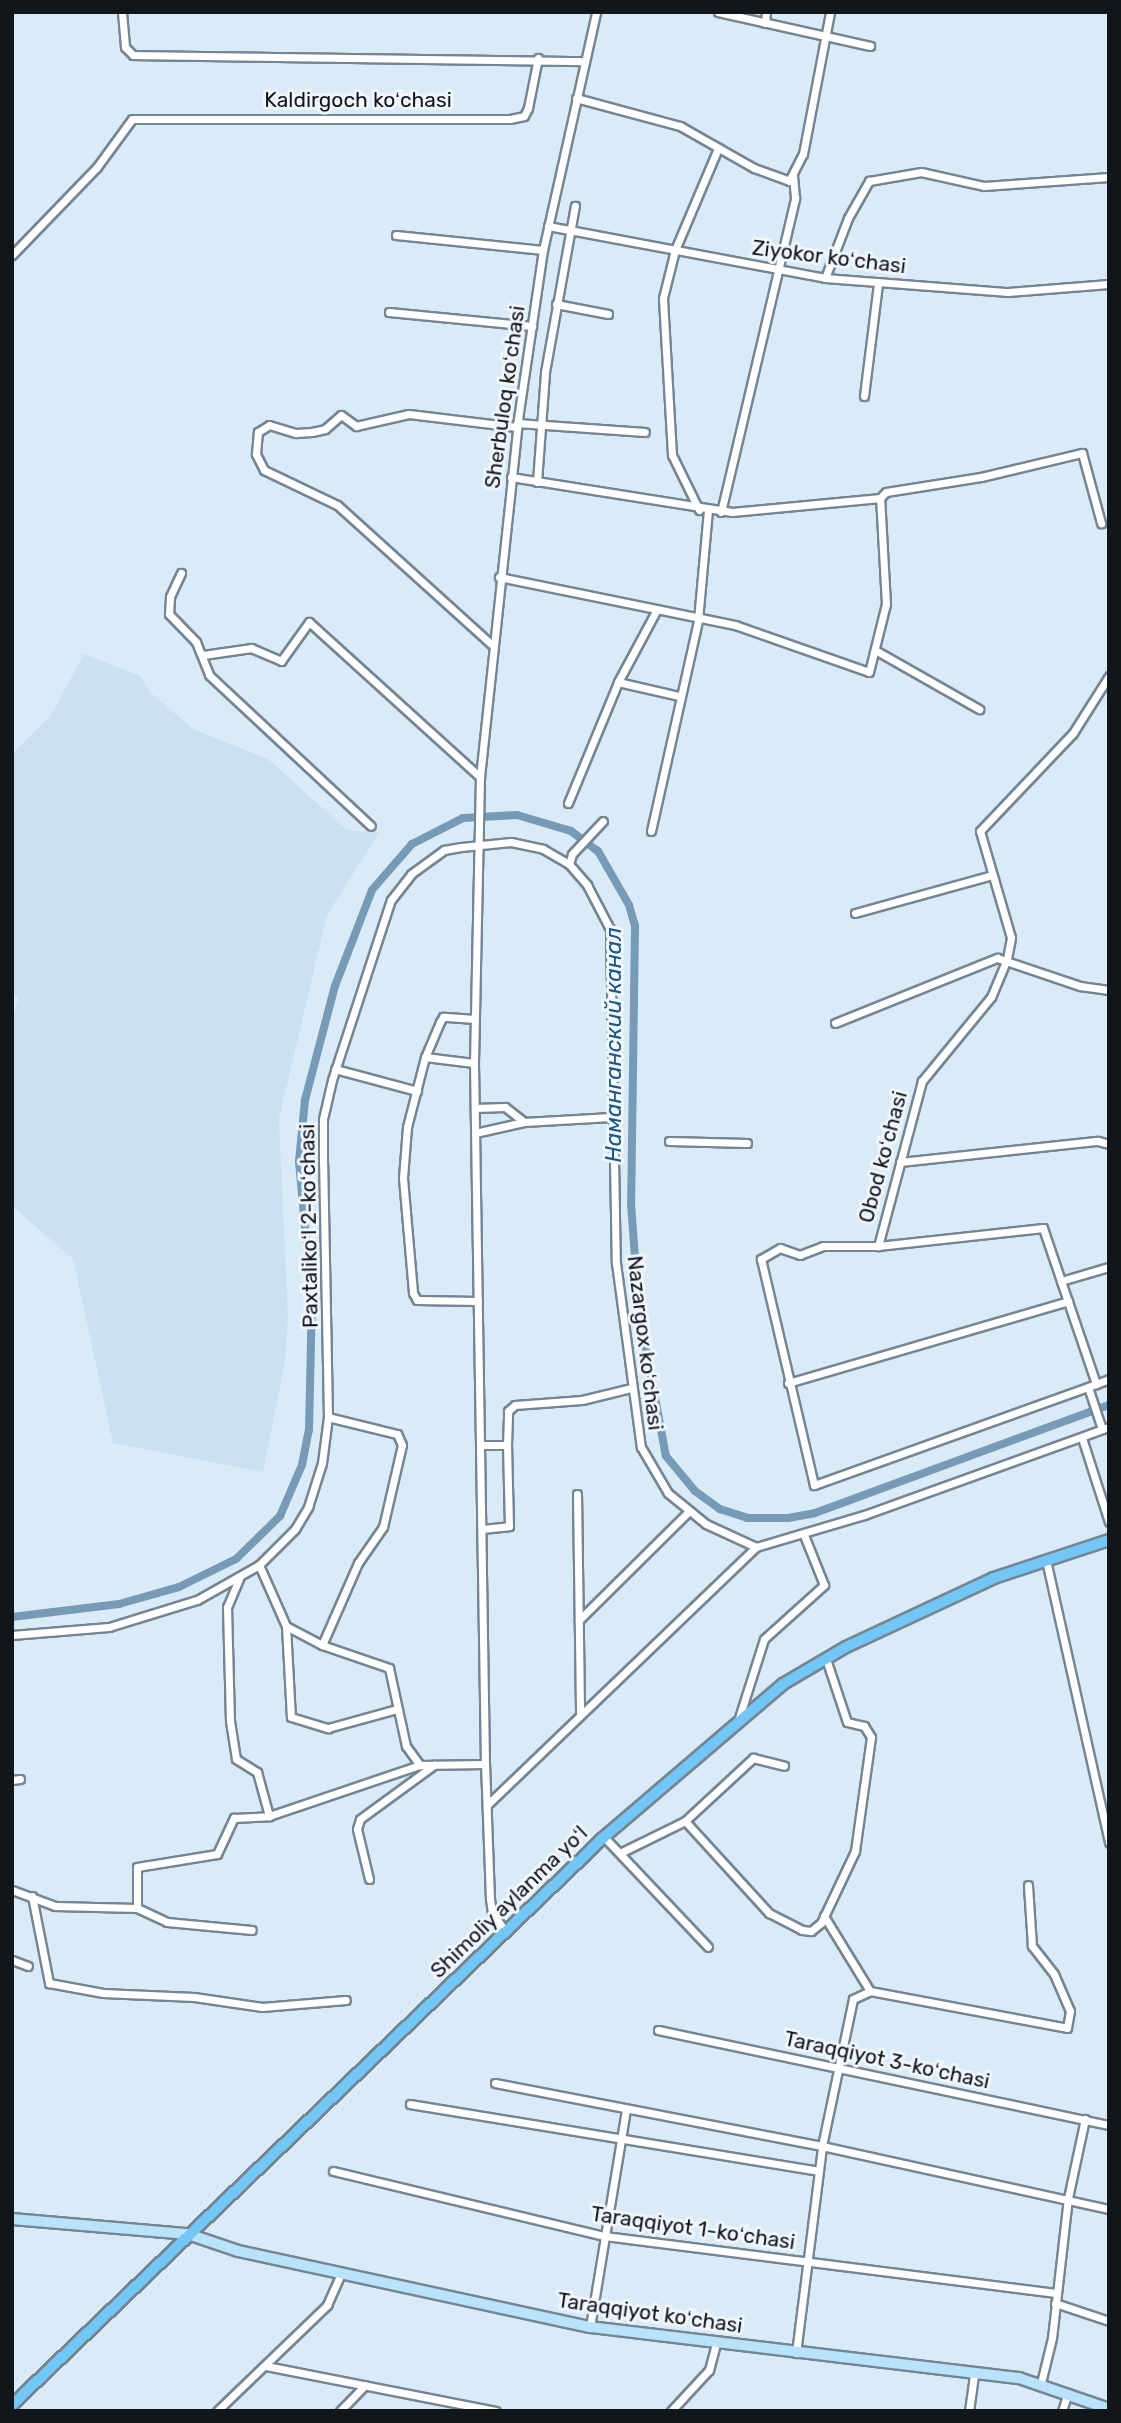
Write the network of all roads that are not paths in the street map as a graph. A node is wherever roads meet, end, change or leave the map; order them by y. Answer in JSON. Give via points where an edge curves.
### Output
{"nodes":[{"id":1,"x":122,"y":12,"type":"edge"},
{"id":2,"x":596,"y":12,"type":"edge"},
{"id":3,"x":718,"y":12,"type":"edge"},
{"id":4,"x":766,"y":12,"type":"edge"},
{"id":5,"x":830,"y":12,"type":"edge"},
{"id":6,"x":765,"y":23,"type":"junction"},
{"id":7,"x":825,"y":37,"type":"junction"},
{"id":8,"x":870,"y":46,"type":"dead end"},
{"id":9,"x":538,"y":58,"type":"junction"},
{"id":10,"x":585,"y":61,"type":"junction"},
{"id":11,"x":576,"y":98,"type":"junction"},
{"id":12,"x":718,"y":148,"type":"junction"},
{"id":13,"x":793,"y":177,"type":"junction"},
{"id":14,"x":1109,"y":177,"type":"edge"},
{"id":15,"x":575,"y":206,"type":"dead end"},
{"id":16,"x":548,"y":226,"type":"junction"},
{"id":17,"x":571,"y":231,"type":"junction"},
{"id":18,"x":396,"y":235,"type":"dead end"},
{"id":19,"x":543,"y":250,"type":"junction"},
{"id":20,"x":675,"y":250,"type":"junction"},
{"id":21,"x":12,"y":255,"type":"edge"},
{"id":22,"x":775,"y":270,"type":"junction"},
{"id":23,"x":825,"y":278,"type":"junction"},
{"id":24,"x":878,"y":283,"type":"junction"},
{"id":25,"x":1109,"y":284,"type":"edge"},
{"id":26,"x":555,"y":304,"type":"junction"},
{"id":27,"x":389,"y":312,"type":"dead end"},
{"id":28,"x":608,"y":314,"type":"dead end"},
{"id":29,"x":532,"y":326,"type":"junction"},
{"id":30,"x":864,"y":396,"type":"dead end"},
{"id":31,"x":517,"y":425,"type":"junction"},
{"id":32,"x":543,"y":425,"type":"junction"},
{"id":33,"x":645,"y":432,"type":"dead end"},
{"id":34,"x":511,"y":477,"type":"junction"},
{"id":35,"x":537,"y":482,"type":"junction"},
{"id":36,"x":880,"y":498,"type":"junction"},
{"id":37,"x":703,"y":510,"type":"junction"},
{"id":38,"x":721,"y":512,"type":"junction"},
{"id":39,"x":1101,"y":523,"type":"dead end"},
{"id":40,"x":181,"y":573,"type":"dead end"},
{"id":41,"x":499,"y":577,"type":"junction"},
{"id":42,"x":656,"y":611,"type":"junction"},
{"id":43,"x":698,"y":620,"type":"junction"},
{"id":44,"x":491,"y":644,"type":"junction"},
{"id":45,"x":875,"y":650,"type":"junction"},
{"id":46,"x":203,"y":655,"type":"junction"},
{"id":47,"x":1109,"y":676,"type":"edge"},
{"id":48,"x":618,"y":681,"type":"junction"},
{"id":49,"x":679,"y":695,"type":"junction"},
{"id":50,"x":979,"y":709,"type":"dead end"},
{"id":51,"x":480,"y":777,"type":"junction"},
{"id":52,"x":568,"y":803,"type":"dead end"},
{"id":53,"x":601,"y":823,"type":"dead end"},
{"id":54,"x":371,"y":826,"type":"dead end"},
{"id":55,"x":651,"y":831,"type":"dead end"},
{"id":56,"x":478,"y":845,"type":"junction"},
{"id":57,"x":569,"y":864,"type":"junction"},
{"id":58,"x":992,"y":875,"type":"junction"},
{"id":59,"x":855,"y":913,"type":"dead end"},
{"id":60,"x":1007,"y":959,"type":"junction"},
{"id":61,"x":1109,"y":990,"type":"edge"},
{"id":62,"x":475,"y":1019,"type":"junction"},
{"id":63,"x":835,"y":1023,"type":"dead end"},
{"id":64,"x":425,"y":1057,"type":"junction"},
{"id":65,"x":474,"y":1063,"type":"junction"},
{"id":66,"x":335,"y":1069,"type":"junction"},
{"id":67,"x":416,"y":1091,"type":"junction"},
{"id":68,"x":475,"y":1108,"type":"junction"},
{"id":69,"x":611,"y":1117,"type":"junction"},
{"id":70,"x":524,"y":1122,"type":"junction"},
{"id":71,"x":475,"y":1133,"type":"junction"},
{"id":72,"x":669,"y":1142,"type":"dead end"},
{"id":73,"x":747,"y":1143,"type":"dead end"},
{"id":74,"x":1109,"y":1144,"type":"edge"},
{"id":75,"x":900,"y":1162,"type":"junction"},
{"id":76,"x":878,"y":1246,"type":"junction"},
{"id":77,"x":1109,"y":1267,"type":"edge"},
{"id":78,"x":1061,"y":1280,"type":"junction"},
{"id":79,"x":478,"y":1301,"type":"junction"},
{"id":80,"x":1068,"y":1301,"type":"junction"},
{"id":81,"x":1109,"y":1379,"type":"edge"},
{"id":82,"x":788,"y":1383,"type":"junction"},
{"id":83,"x":1092,"y":1386,"type":"junction"},
{"id":84,"x":631,"y":1388,"type":"junction"},
{"id":85,"x":328,"y":1417,"type":"junction"},
{"id":86,"x":1105,"y":1428,"type":"edge"},
{"id":87,"x":1082,"y":1438,"type":"junction"},
{"id":88,"x":481,"y":1444,"type":"junction"},
{"id":89,"x":507,"y":1445,"type":"junction"},
{"id":90,"x":577,"y":1494,"type":"dead end"},
{"id":91,"x":689,"y":1511,"type":"junction"},
{"id":92,"x":1109,"y":1522,"type":"edge"},
{"id":93,"x":482,"y":1529,"type":"junction"},
{"id":94,"x":804,"y":1535,"type":"junction"},
{"id":95,"x":1109,"y":1540,"type":"edge"},
{"id":96,"x":756,"y":1547,"type":"junction"},
{"id":97,"x":1046,"y":1560,"type":"junction"},
{"id":98,"x":259,"y":1565,"type":"junction"},
{"id":99,"x":241,"y":1576,"type":"junction"},
{"id":100,"x":579,"y":1620,"type":"junction"},
{"id":101,"x":286,"y":1626,"type":"junction"},
{"id":102,"x":12,"y":1635,"type":"edge"},
{"id":103,"x":322,"y":1645,"type":"junction"},
{"id":104,"x":826,"y":1659,"type":"junction"},
{"id":105,"x":397,"y":1709,"type":"junction"},
{"id":106,"x":580,"y":1713,"type":"junction"},
{"id":107,"x":738,"y":1721,"type":"junction"},
{"id":108,"x":485,"y":1764,"type":"junction"},
{"id":109,"x":420,"y":1765,"type":"junction"},
{"id":110,"x":434,"y":1765,"type":"junction"},
{"id":111,"x":785,"y":1766,"type":"dead end"},
{"id":112,"x":487,"y":1805,"type":"junction"},
{"id":113,"x":269,"y":1816,"type":"junction"},
{"id":114,"x":685,"y":1821,"type":"junction"},
{"id":115,"x":604,"y":1837,"type":"junction"},
{"id":116,"x":1109,"y":1843,"type":"edge"},
{"id":117,"x":622,"y":1852,"type":"junction"},
{"id":118,"x":369,"y":1879,"type":"dead end"},
{"id":119,"x":1028,"y":1885,"type":"dead end"},
{"id":120,"x":13,"y":1887,"type":"edge"},
{"id":121,"x":32,"y":1896,"type":"junction"},
{"id":122,"x":137,"y":1908,"type":"junction"},
{"id":123,"x":824,"y":1916,"type":"junction"},
{"id":124,"x":252,"y":1930,"type":"dead end"},
{"id":125,"x":507,"y":1933,"type":"junction"},
{"id":126,"x":708,"y":1947,"type":"dead end"},
{"id":127,"x":12,"y":1960,"type":"edge"},
{"id":128,"x":29,"y":1966,"type":"dead end"},
{"id":129,"x":870,"y":1991,"type":"junction"},
{"id":130,"x":346,"y":2000,"type":"dead end"},
{"id":131,"x":658,"y":2030,"type":"dead end"},
{"id":132,"x":838,"y":2066,"type":"junction"},
{"id":133,"x":495,"y":2083,"type":"dead end"},
{"id":134,"x":410,"y":2104,"type":"dead end"},
{"id":135,"x":626,"y":2110,"type":"junction"},
{"id":136,"x":1085,"y":2119,"type":"junction"},
{"id":137,"x":1109,"y":2125,"type":"edge"},
{"id":138,"x":623,"y":2140,"type":"junction"},
{"id":139,"x":822,"y":2146,"type":"junction"},
{"id":140,"x":333,"y":2171,"type":"dead end"},
{"id":141,"x":818,"y":2171,"type":"junction"},
{"id":142,"x":1068,"y":2198,"type":"junction"},
{"id":143,"x":1109,"y":2209,"type":"edge"},
{"id":144,"x":12,"y":2219,"type":"edge"},
{"id":145,"x":188,"y":2234,"type":"junction"},
{"id":146,"x":604,"y":2236,"type":"junction"},
{"id":147,"x":808,"y":2261,"type":"junction"},
{"id":148,"x":341,"y":2274,"type":"junction"},
{"id":149,"x":1054,"y":2293,"type":"junction"},
{"id":150,"x":1055,"y":2303,"type":"junction"},
{"id":151,"x":1109,"y":2321,"type":"edge"},
{"id":152,"x":590,"y":2327,"type":"junction"},
{"id":153,"x":716,"y":2343,"type":"junction"},
{"id":154,"x":796,"y":2353,"type":"junction"},
{"id":155,"x":266,"y":2366,"type":"junction"},
{"id":156,"x":974,"y":2374,"type":"junction"},
{"id":157,"x":1041,"y":2383,"type":"junction"},
{"id":158,"x":366,"y":2385,"type":"junction"},
{"id":159,"x":1068,"y":2393,"type":"junction"},
{"id":160,"x":12,"y":2405,"type":"edge"},
{"id":161,"x":463,"y":2408,"type":"edge"},
{"id":162,"x":1109,"y":2409,"type":"edge"},
{"id":163,"x":217,"y":2411,"type":"edge"},
{"id":164,"x":340,"y":2411,"type":"edge"},
{"id":165,"x":496,"y":2411,"type":"edge"},
{"id":166,"x":671,"y":2411,"type":"edge"},
{"id":167,"x":970,"y":2411,"type":"edge"},
{"id":168,"x":1062,"y":2411,"type":"edge"}],
"edges":[{"from":1,"to":9,"type":"street","name":"Kaldirgoch koʻchasi","via":[[125,47],[132,55]]},
{"from":2,"to":10,"type":"street","name":"Sherbuloq koʻchasi"},
{"from":3,"to":6,"type":"street"},
{"from":4,"to":6,"type":"street"},
{"from":5,"to":7,"type":"street"},
{"from":6,"to":7,"type":"street"},
{"from":7,"to":8,"type":"street"},
{"from":7,"to":13,"type":"street","via":[[803,154]]},
{"from":9,"to":10,"type":"street","name":"Kaldirgoch koʻchasi"},
{"from":9,"to":21,"type":"street","name":"Kaldirgoch koʻchasi","via":[[528,108],[524,116],[510,119],[132,119],[97,167]]},
{"from":10,"to":11,"type":"street","name":"Sherbuloq koʻchasi"},
{"from":11,"to":12,"type":"street","via":[[680,126]]},
{"from":11,"to":16,"type":"street","name":"Sherbuloq koʻchasi"},
{"from":12,"to":13,"type":"street","via":[[778,179]]},
{"from":12,"to":20,"type":"street"},
{"from":13,"to":22,"type":"street","via":[[795,198]]},
{"from":14,"to":23,"type":"street","via":[[984,186],[921,172],[869,181]]},
{"from":15,"to":17,"type":"street"},
{"from":16,"to":17,"type":"street","name":"Ziyokor koʻchasi"},
{"from":16,"to":19,"type":"street","name":"Sherbuloq koʻchasi"},
{"from":17,"to":20,"type":"street","name":"Ziyokor koʻchasi"},
{"from":17,"to":26,"type":"street"},
{"from":18,"to":19,"type":"street"},
{"from":19,"to":29,"type":"street","name":"Sherbuloq koʻchasi"},
{"from":20,"to":22,"type":"street","name":"Ziyokor koʻchasi"},
{"from":20,"to":37,"type":"street","via":[[663,298],[668,427],[672,455]]},
{"from":22,"to":23,"type":"street","name":"Ziyokor koʻchasi"},
{"from":22,"to":38,"type":"street"},
{"from":23,"to":24,"type":"street","name":"Ziyokor koʻchasi"},
{"from":24,"to":25,"type":"street","name":"Ziyokor koʻchasi","via":[[1007,292]]},
{"from":24,"to":30,"type":"street"},
{"from":26,"to":28,"type":"street"},
{"from":26,"to":32,"type":"street"},
{"from":27,"to":29,"type":"street"},
{"from":29,"to":31,"type":"street","name":"Sherbuloq koʻchasi"},
{"from":31,"to":32,"type":"street"},
{"from":31,"to":34,"type":"street","name":"Sherbuloq koʻchasi"},
{"from":31,"to":44,"type":"street","via":[[409,414],[356,426],[341,415],[325,429],[312,432],[296,433],[269,425],[258,432],[256,454],[264,470],[337,505]]},
{"from":32,"to":33,"type":"street"},
{"from":32,"to":35,"type":"street"},
{"from":34,"to":35,"type":"street"},
{"from":34,"to":41,"type":"street","name":"Sherbuloq koʻchasi"},
{"from":35,"to":37,"type":"street"},
{"from":36,"to":38,"type":"street"},
{"from":36,"to":39,"type":"street","via":[[886,492],[981,477],[1082,453]]},
{"from":36,"to":45,"type":"street","via":[[887,597]]},
{"from":37,"to":38,"type":"street"},
{"from":37,"to":43,"type":"street"},
{"from":40,"to":46,"type":"street","via":[[170,597],[169,614]]},
{"from":41,"to":42,"type":"street"},
{"from":41,"to":44,"type":"street","name":"Sherbuloq koʻchasi"},
{"from":42,"to":43,"type":"street"},
{"from":42,"to":48,"type":"street"},
{"from":43,"to":45,"type":"street","via":[[769,634],[869,672]]},
{"from":43,"to":49,"type":"street"},
{"from":44,"to":51,"type":"street","name":"Sherbuloq koʻchasi"},
{"from":45,"to":50,"type":"street"},
{"from":46,"to":51,"type":"street","via":[[251,648],[281,661],[309,622]]},
{"from":46,"to":54,"type":"street","via":[[209,675]]},
{"from":47,"to":58,"type":"street","name":"Obod koʻchasi","via":[[1073,733],[984,822],[981,837]]},
{"from":48,"to":49,"type":"street"},
{"from":48,"to":52,"type":"street"},
{"from":49,"to":55,"type":"street"},
{"from":51,"to":56,"type":"street","name":"Sherbuloq koʻchasi"},
{"from":53,"to":57,"type":"street","via":[[572,854]]},
{"from":56,"to":57,"type":"street","name":"Nazargox koʻchasi","via":[[530,844]]},
{"from":56,"to":62,"type":"street","name":"Sherbuloq koʻchasi"},
{"from":56,"to":66,"type":"street","name":"Paxtalikoʻl 2-koʻchasi","via":[[444,850],[411,874],[390,900]]},
{"from":57,"to":69,"type":"street","name":"Nazargox koʻchasi","via":[[600,905],[610,929]]},
{"from":58,"to":59,"type":"street"},
{"from":58,"to":60,"type":"street","name":"Obod koʻchasi","via":[[1011,938]]},
{"from":60,"to":61,"type":"street","via":[[1080,986]]},
{"from":60,"to":63,"type":"street","via":[[980,963]]},
{"from":60,"to":75,"type":"street","name":"Obod koʻchasi","via":[[991,997],[922,1081]]},
{"from":62,"to":64,"type":"street","via":[[443,1017]]},
{"from":62,"to":65,"type":"street","name":"Sherbuloq koʻchasi"},
{"from":64,"to":65,"type":"street"},
{"from":64,"to":67,"type":"street"},
{"from":65,"to":68,"type":"street","name":"Sherbuloq koʻchasi"},
{"from":66,"to":67,"type":"street"},
{"from":66,"to":85,"type":"street","name":"Paxtalikoʻl 2-koʻchasi","via":[[323,1119]]},
{"from":67,"to":79,"type":"street","via":[[403,1150],[413,1293],[417,1300]]},
{"from":68,"to":70,"type":"street","via":[[505,1107]]},
{"from":68,"to":71,"type":"street","name":"Sherbuloq koʻchasi"},
{"from":69,"to":70,"type":"street"},
{"from":69,"to":84,"type":"street","name":"Nazargox koʻchasi","via":[[616,1263]]},
{"from":70,"to":71,"type":"street"},
{"from":71,"to":79,"type":"street","name":"Sherbuloq koʻchasi"},
{"from":72,"to":73,"type":"street"},
{"from":74,"to":75,"type":"street","via":[[1098,1141]]},
{"from":75,"to":76,"type":"street","name":"Obod koʻchasi"},
{"from":76,"to":78,"type":"street","name":"Obod koʻchasi","via":[[1043,1228]]},
{"from":76,"to":82,"type":"street","via":[[823,1246],[800,1255],[780,1248],[764,1254],[762,1268]]},
{"from":77,"to":78,"type":"street"},
{"from":78,"to":80,"type":"street"},
{"from":79,"to":88,"type":"street","name":"Sherbuloq koʻchasi"},
{"from":80,"to":82,"type":"street"},
{"from":80,"to":83,"type":"street"},
{"from":81,"to":83,"type":"street"},
{"from":82,"to":83,"type":"street","via":[[811,1483],[817,1485]]},
{"from":83,"to":86,"type":"street"},
{"from":84,"to":89,"type":"street","via":[[582,1401],[515,1405],[508,1411]]},
{"from":84,"to":91,"type":"street","name":"Nazargox koʻchasi","via":[[641,1447],[649,1464],[668,1493]]},
{"from":85,"to":98,"type":"street","name":"Paxtalikoʻl 2-koʻchasi","via":[[322,1463],[308,1507],[295,1530]]},
{"from":85,"to":103,"type":"street","via":[[397,1434],[402,1445],[383,1527],[358,1563]]},
{"from":86,"to":87,"type":"street"},
{"from":87,"to":92,"type":"street"},
{"from":87,"to":94,"type":"street"},
{"from":88,"to":89,"type":"street"},
{"from":88,"to":93,"type":"street","name":"Sherbuloq koʻchasi"},
{"from":89,"to":93,"type":"street","via":[[509,1526]]},
{"from":90,"to":100,"type":"street"},
{"from":91,"to":96,"type":"street","name":"Nazargox koʻchasi"},
{"from":91,"to":100,"type":"street"},
{"from":93,"to":108,"type":"street","name":"Sherbuloq koʻchasi"},
{"from":94,"to":96,"type":"street"},
{"from":94,"to":107,"type":"street","via":[[824,1585],[764,1639]]},
{"from":95,"to":97,"type":"main road","name":"Shimoliy aylanma yoʻl"},
{"from":96,"to":106,"type":"street"},
{"from":97,"to":104,"type":"main road","name":"Shimoliy aylanma yoʻl","via":[[994,1577]]},
{"from":97,"to":116,"type":"street"},
{"from":98,"to":99,"type":"street","name":"Paxtalikoʻl 2-koʻchasi"},
{"from":98,"to":101,"type":"street"},
{"from":99,"to":102,"type":"street","name":"Paxtalikoʻl 2-koʻchasi","via":[[197,1600],[137,1622]]},
{"from":99,"to":113,"type":"street","via":[[227,1607],[230,1721],[236,1759],[257,1772]]},
{"from":100,"to":106,"type":"street"},
{"from":101,"to":103,"type":"street"},
{"from":101,"to":105,"type":"street","via":[[291,1717],[328,1728]]},
{"from":103,"to":105,"type":"street","via":[[388,1668]]},
{"from":104,"to":107,"type":"main road","name":"Shimoliy aylanma yoʻl","via":[[783,1684]]},
{"from":104,"to":123,"type":"street","via":[[847,1722],[864,1726],[871,1737],[855,1851]]},
{"from":105,"to":109,"type":"street","via":[[406,1746]]},
{"from":106,"to":112,"type":"street"},
{"from":107,"to":115,"type":"main road","name":"Shimoliy aylanma yoʻl"},
{"from":108,"to":110,"type":"street"},
{"from":108,"to":112,"type":"street","name":"Sherbuloq koʻchasi"},
{"from":109,"to":110,"type":"street"},
{"from":109,"to":113,"type":"street"},
{"from":110,"to":118,"type":"street","via":[[360,1819],[357,1829]]},
{"from":111,"to":114,"type":"street","via":[[753,1758]]},
{"from":112,"to":125,"type":"street","name":"Sherbuloq koʻchasi","via":[[492,1913]]},
{"from":113,"to":122,"type":"street","via":[[233,1818],[220,1851],[211,1857],[138,1866]]},
{"from":114,"to":117,"type":"street"},
{"from":114,"to":123,"type":"street","via":[[769,1913],[802,1930],[816,1928]]},
{"from":115,"to":117,"type":"street"},
{"from":115,"to":125,"type":"main road","name":"Shimoliy aylanma yoʻl"},
{"from":117,"to":126,"type":"street"},
{"from":119,"to":129,"type":"street","via":[[1032,1946],[1054,1974],[1070,2011],[1067,2028]]},
{"from":120,"to":121,"type":"street"},
{"from":121,"to":122,"type":"street","via":[[55,1906]]},
{"from":121,"to":130,"type":"street","via":[[44,1976],[49,1983],[103,1993],[194,1997],[262,2007]]},
{"from":122,"to":124,"type":"street","via":[[167,1922]]},
{"from":123,"to":129,"type":"street"},
{"from":125,"to":145,"type":"main road","name":"Shimoliy aylanma yoʻl"},
{"from":127,"to":128,"type":"street"},
{"from":129,"to":132,"type":"street","via":[[853,1999]]},
{"from":131,"to":132,"type":"street","name":"Taraqqiyot 3-koʻchasi"},
{"from":132,"to":136,"type":"street","name":"Taraqqiyot 3-koʻchasi"},
{"from":132,"to":139,"type":"street"},
{"from":133,"to":135,"type":"street"},
{"from":134,"to":138,"type":"street"},
{"from":135,"to":138,"type":"street"},
{"from":135,"to":139,"type":"street"},
{"from":136,"to":137,"type":"street","name":"Taraqqiyot 3-koʻchasi"},
{"from":136,"to":142,"type":"street"},
{"from":138,"to":141,"type":"street"},
{"from":138,"to":146,"type":"street"},
{"from":139,"to":141,"type":"street"},
{"from":139,"to":142,"type":"street"},
{"from":140,"to":146,"type":"street","name":"Taraqqiyot 1-koʻchasi"},
{"from":141,"to":147,"type":"street"},
{"from":142,"to":143,"type":"street"},
{"from":142,"to":149,"type":"street"},
{"from":144,"to":145,"type":"street","name":"Taraqqiyot koʻchasi"},
{"from":145,"to":148,"type":"street","name":"Taraqqiyot koʻchasi","via":[[238,2251]]},
{"from":145,"to":160,"type":"main road","name":"Shimoliy aylanma yoʻl"},
{"from":146,"to":147,"type":"street","name":"Taraqqiyot 1-koʻchasi"},
{"from":146,"to":152,"type":"street"},
{"from":147,"to":149,"type":"street","name":"Taraqqiyot 1-koʻchasi"},
{"from":147,"to":154,"type":"street"},
{"from":148,"to":152,"type":"street","name":"Taraqqiyot koʻchasi"},
{"from":148,"to":155,"type":"street","via":[[327,2305]]},
{"from":149,"to":150,"type":"street"},
{"from":150,"to":151,"type":"street"},
{"from":150,"to":157,"type":"street"},
{"from":152,"to":153,"type":"street","name":"Taraqqiyot koʻchasi"},
{"from":153,"to":154,"type":"street","name":"Taraqqiyot koʻchasi"},
{"from":153,"to":166,"type":"street","via":[[709,2370]]},
{"from":154,"to":156,"type":"street","name":"Taraqqiyot koʻchasi"},
{"from":155,"to":158,"type":"street"},
{"from":155,"to":163,"type":"street"},
{"from":156,"to":157,"type":"street","name":"Taraqqiyot koʻchasi"},
{"from":156,"to":167,"type":"street"},
{"from":157,"to":159,"type":"street","name":"Taraqqiyot koʻchasi"},
{"from":158,"to":161,"type":"street"},
{"from":158,"to":164,"type":"street"},
{"from":159,"to":162,"type":"street","name":"Taraqqiyot koʻchasi"},
{"from":159,"to":168,"type":"street"},
{"from":161,"to":165,"type":"street"}]}
